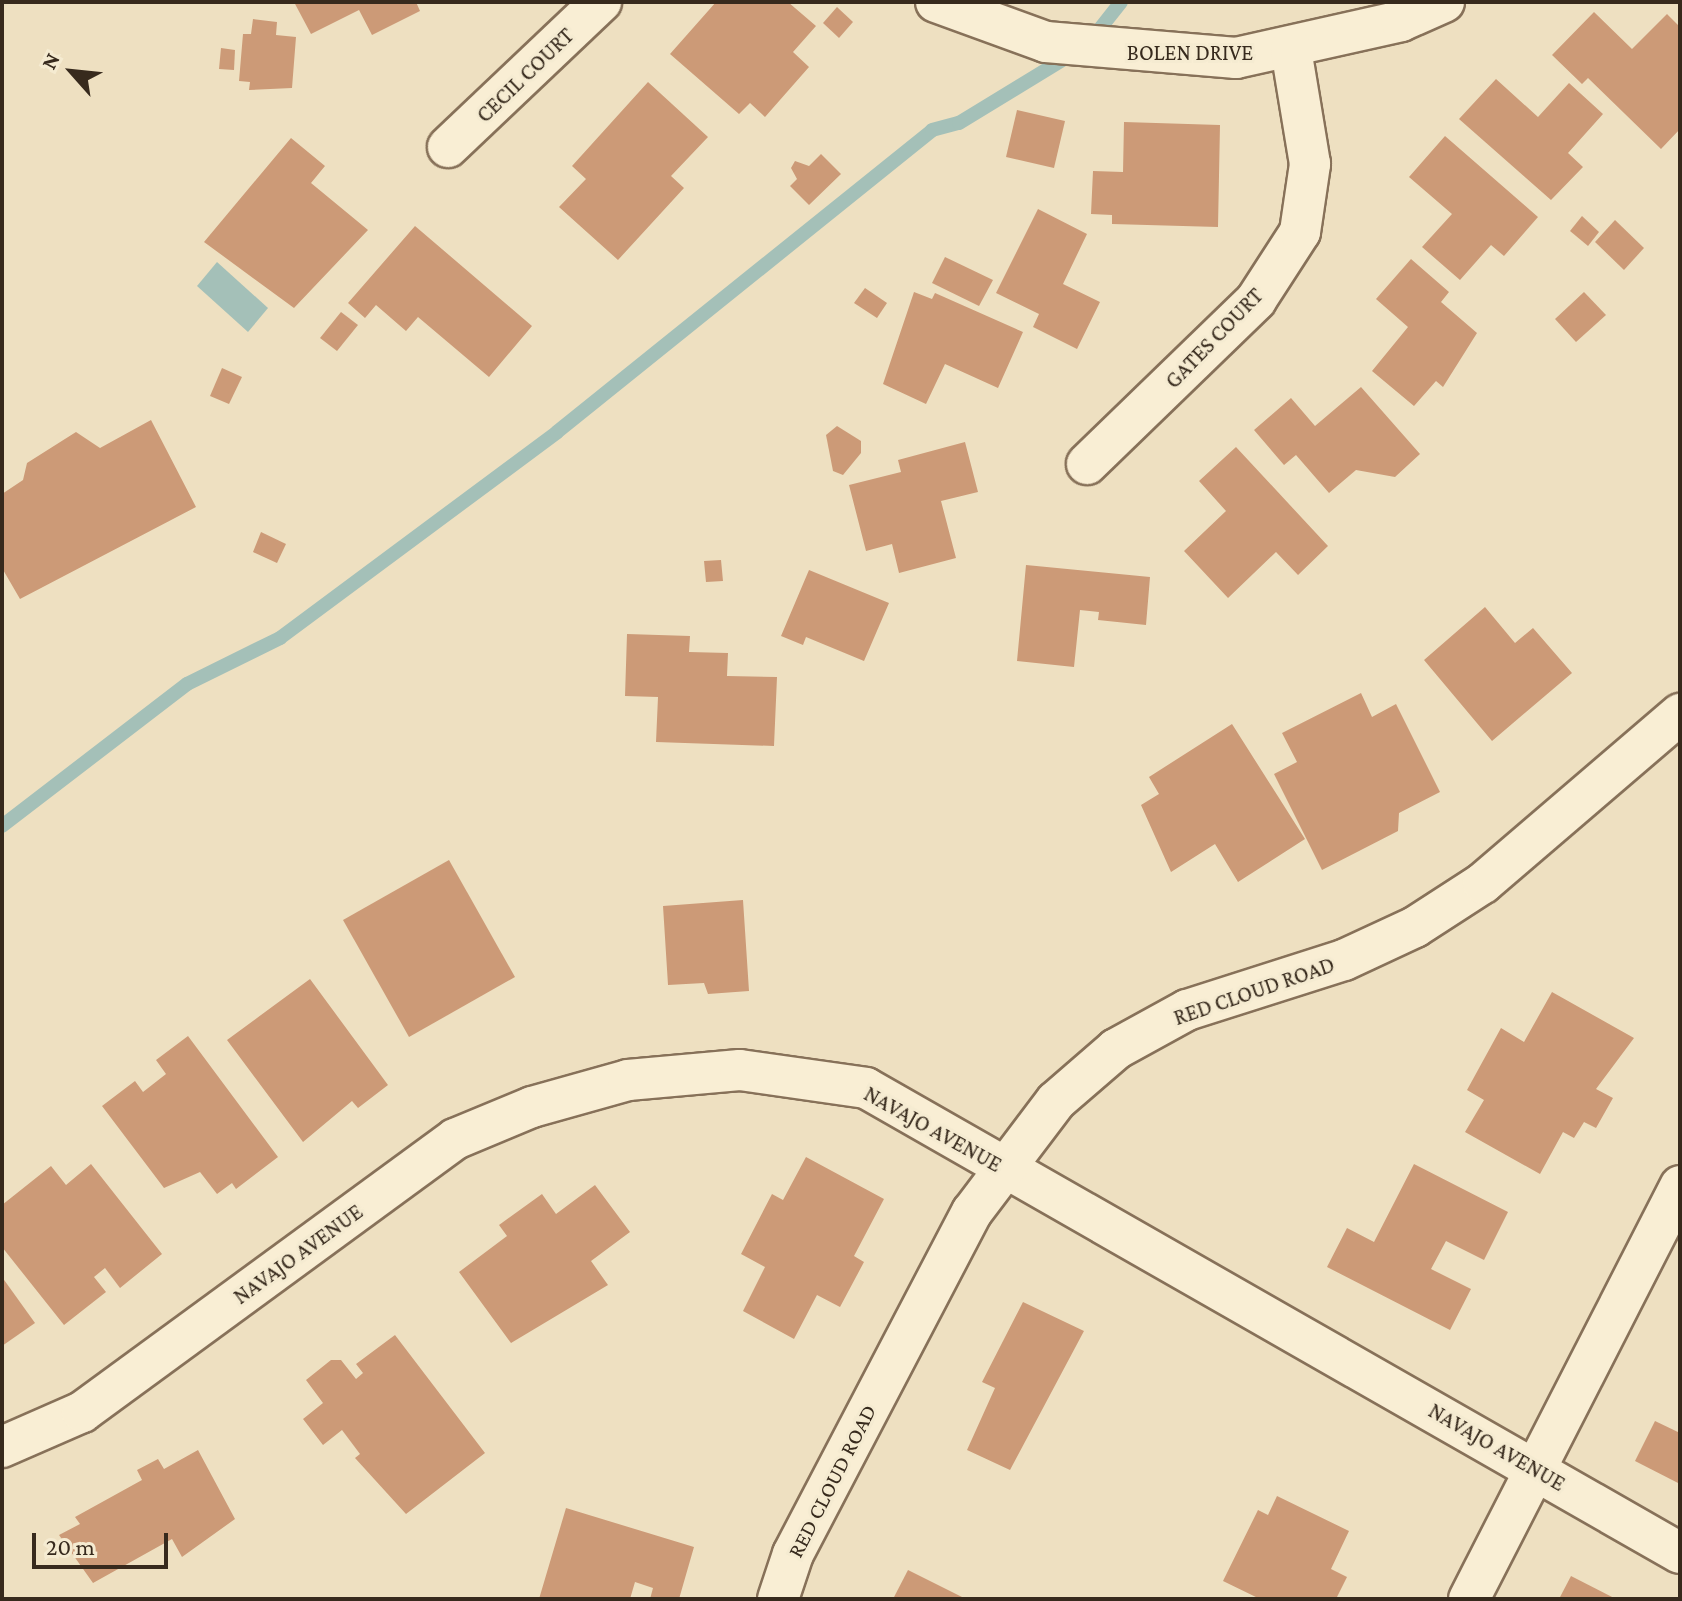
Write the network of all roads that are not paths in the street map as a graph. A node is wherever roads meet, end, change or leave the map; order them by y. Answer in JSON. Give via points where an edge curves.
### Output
{"nodes":[{"id":1,"x":601,"y":2,"type":"edge"},
{"id":2,"x":936,"y":2,"type":"edge"},
{"id":3,"x":1444,"y":2,"type":"edge"},
{"id":4,"x":1291,"y":49,"type":"junction"},
{"id":5,"x":448,"y":147,"type":"dead end"},
{"id":6,"x":1087,"y":464,"type":"dead end"},
{"id":7,"x":1680,"y":714,"type":"edge"},
{"id":8,"x":1003,"y":1167,"type":"junction"},
{"id":9,"x":1680,"y":1186,"type":"edge"},
{"id":10,"x":2,"y":1447,"type":"edge"},
{"id":11,"x":1536,"y":1469,"type":"junction"},
{"id":12,"x":1680,"y":1553,"type":"edge"},
{"id":13,"x":778,"y":1599,"type":"edge"},
{"id":14,"x":1469,"y":1599,"type":"edge"}],
"edges":[{"from":1,"to":5,"type":"street","name":"CECIL COURT"},
{"from":2,"to":4,"type":"street","name":"BOLEN DRIVE","via":[[1046,42],[1134,55],[1236,58]]},
{"from":3,"to":4,"type":"street","name":"BOLEN DRIVE"},
{"from":4,"to":6,"type":"street","name":"GATES COURT","via":[[1310,164],[1300,232],[1256,300]]},
{"from":7,"to":8,"type":"street","name":"RED CLOUD ROAD","via":[[1483,883],[1415,927],[1344,960],[1187,1010],[1116,1049],[1056,1101]]},
{"from":8,"to":10,"type":"street","name":"NAVAJO AVENUE","via":[[866,1088],[740,1070],[628,1080],[573,1095],[455,1139],[82,1412]]},
{"from":8,"to":11,"type":"street","name":"NAVAJO AVENUE"},
{"from":8,"to":13,"type":"street","name":"RED CLOUD ROAD","via":[[800,1540]]},
{"from":9,"to":11,"type":"street"},
{"from":11,"to":12,"type":"street","name":"NAVAJO AVENUE"},
{"from":11,"to":14,"type":"street"}]}
